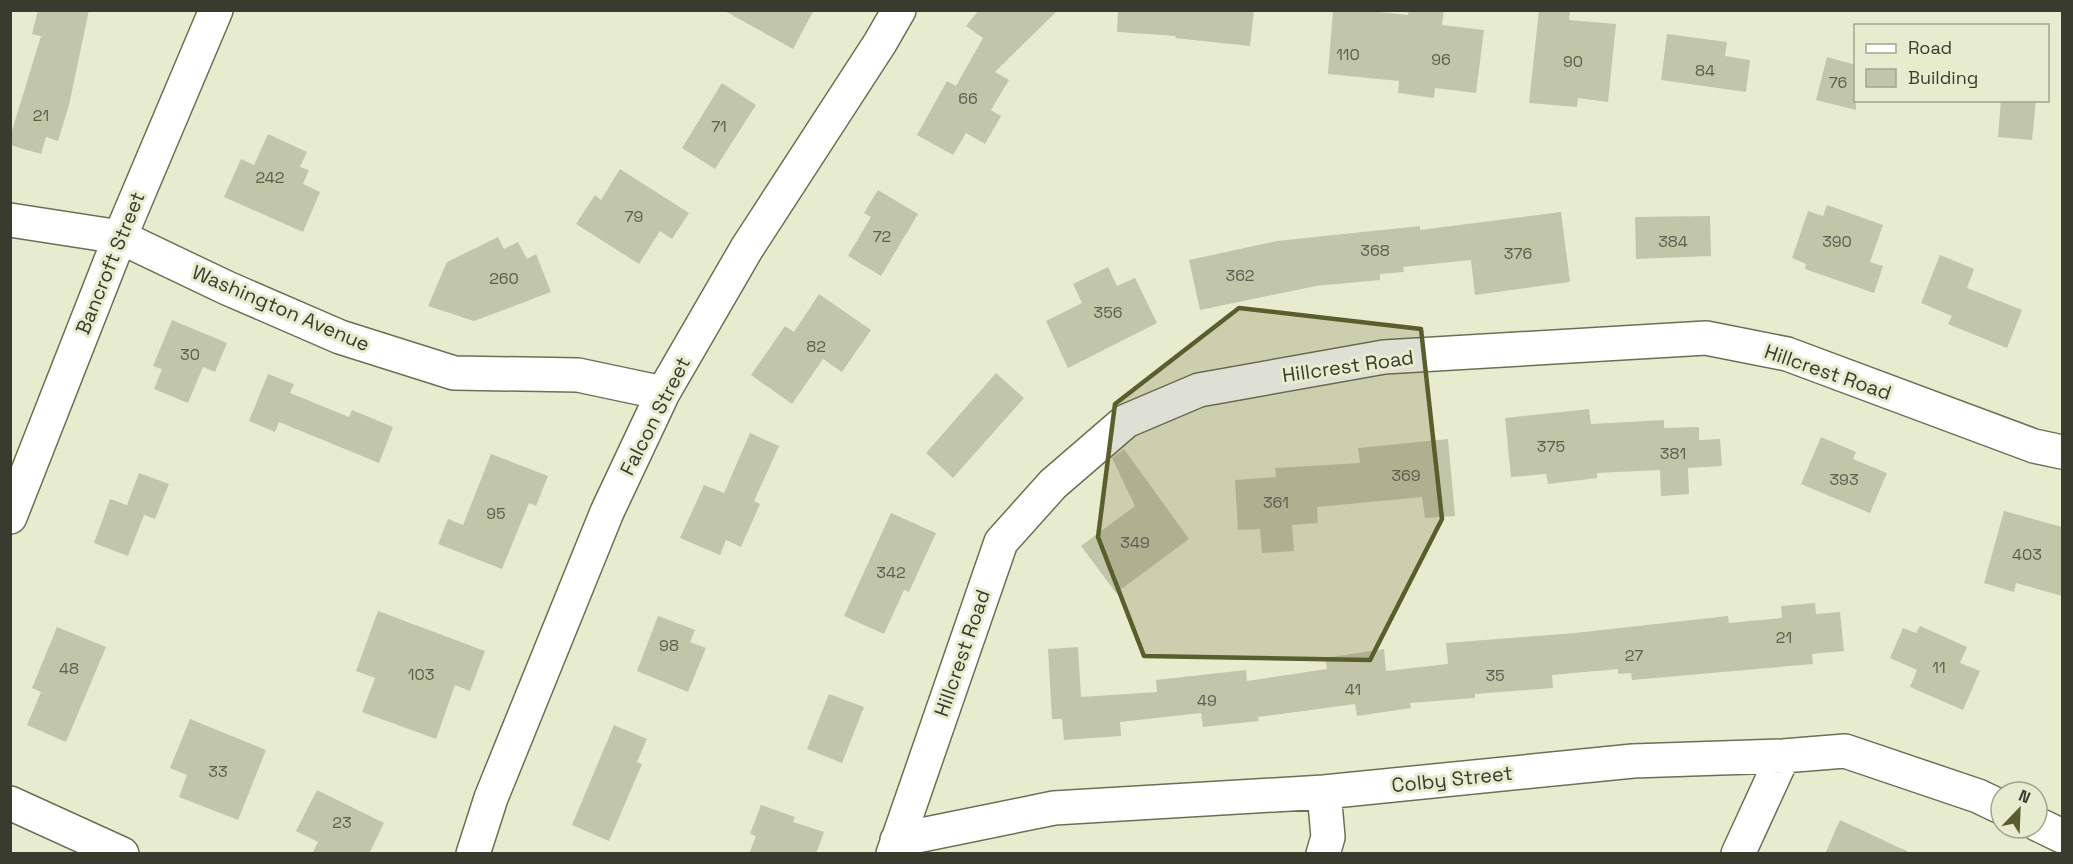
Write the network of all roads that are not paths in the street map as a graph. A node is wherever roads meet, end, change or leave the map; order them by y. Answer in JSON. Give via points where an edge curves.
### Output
{"nodes":[{"id":1,"x":216,"y":10,"type":"edge"},
{"id":2,"x":899,"y":10,"type":"edge"},
{"id":3,"x":10,"y":219,"type":"edge"},
{"id":4,"x":120,"y":237,"type":"junction"},
{"id":5,"x":663,"y":393,"type":"junction"},
{"id":6,"x":2062,"y":452,"type":"edge"},
{"id":7,"x":10,"y":517,"type":"edge"},
{"id":8,"x":1783,"y":756,"type":"junction"},
{"id":9,"x":1324,"y":792,"type":"junction"},
{"id":10,"x":1989,"y":801,"type":"edge"},
{"id":11,"x":10,"y":803,"type":"edge"},
{"id":12,"x":85,"y":846,"type":"edge"},
{"id":13,"x":895,"y":847,"type":"edge"},
{"id":14,"x":122,"y":854,"type":"edge"},
{"id":15,"x":473,"y":854,"type":"edge"},
{"id":16,"x":1323,"y":854,"type":"edge"},
{"id":17,"x":1738,"y":854,"type":"edge"}],
"edges":[{"from":1,"to":4,"type":"street","name":"Bancroft Street"},
{"from":2,"to":5,"type":"street","name":"Falcon Street","via":[[747,248]]},
{"from":3,"to":4,"type":"street","name":"Washington Avenue"},
{"from":4,"to":5,"type":"street","name":"Washington Avenue","via":[[340,337],[454,372],[578,375]]},
{"from":4,"to":7,"type":"street","name":"Bancroft Street"},
{"from":5,"to":15,"type":"street","name":"Falcon Street","via":[[608,512],[491,798]]},
{"from":6,"to":13,"type":"street","name":"Hillcrest Road","via":[[2034,446],[1787,354],[1706,338],[1384,357],[1199,390],[1126,421],[1053,484],[1001,542]]},
{"from":8,"to":9,"type":"street","name":"Colby Street","via":[[1633,761]]},
{"from":8,"to":10,"type":"street","name":"Colby Street","via":[[1845,751]]},
{"from":8,"to":17,"type":"street"},
{"from":9,"to":13,"type":"street","name":"Colby Street","via":[[1054,807]]},
{"from":9,"to":16,"type":"street","via":[[1328,837]]},
{"from":11,"to":12,"type":"street"},
{"from":12,"to":14,"type":"street"}]}
